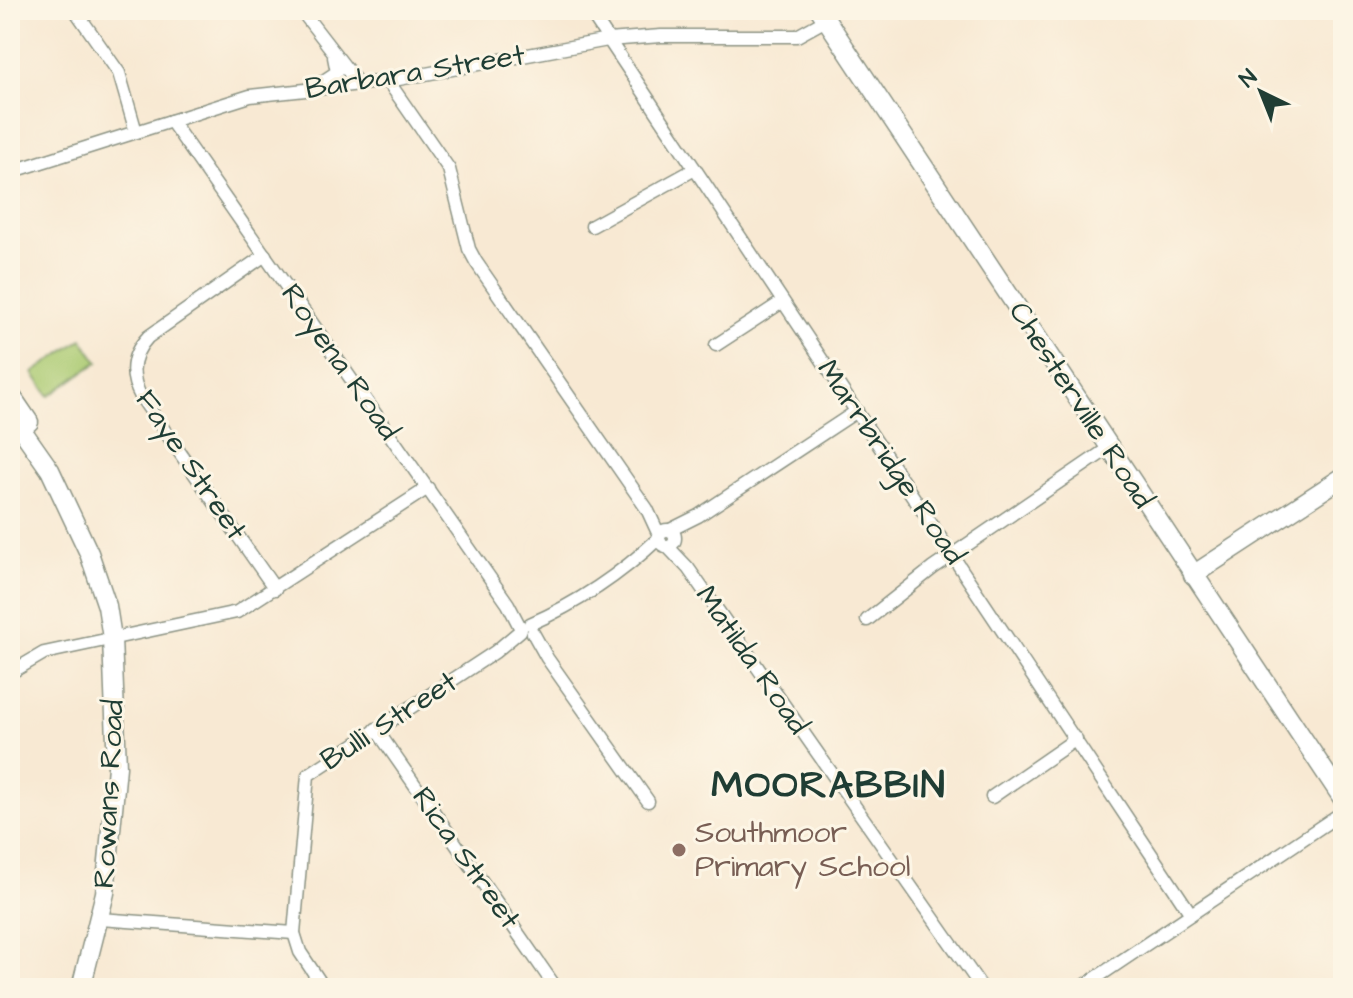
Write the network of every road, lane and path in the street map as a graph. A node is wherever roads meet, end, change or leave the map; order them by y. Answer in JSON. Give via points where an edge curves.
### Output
{"nodes":[{"id":1,"x":75,"y":10,"type":"edge"},
{"id":2,"x":301,"y":10,"type":"edge"},
{"id":3,"x":589,"y":10,"type":"edge"},
{"id":4,"x":823,"y":15,"type":"edge"},
{"id":5,"x":608,"y":40,"type":"junction"},
{"id":6,"x":334,"y":57,"type":"junction"},
{"id":7,"x":388,"y":81,"type":"junction"},
{"id":8,"x":359,"y":85,"type":"junction"},
{"id":9,"x":309,"y":90,"type":"junction"},
{"id":10,"x":171,"y":121,"type":"junction"},
{"id":11,"x":136,"y":132,"type":"junction"},
{"id":12,"x":695,"y":169,"type":"junction"},
{"id":13,"x":10,"y":172,"type":"edge"},
{"id":14,"x":592,"y":226,"type":"dead end"},
{"id":15,"x":265,"y":255,"type":"junction"},
{"id":16,"x":782,"y":302,"type":"junction"},
{"id":17,"x":716,"y":345,"type":"dead end"},
{"id":18,"x":10,"y":394,"type":"edge"},
{"id":19,"x":857,"y":411,"type":"junction"},
{"id":20,"x":10,"y":413,"type":"edge"},
{"id":21,"x":1109,"y":448,"type":"junction"},
{"id":22,"x":1343,"y":477,"type":"edge"},
{"id":23,"x":428,"y":488,"type":"junction"},
{"id":24,"x":667,"y":538,"type":"junction"},
{"id":25,"x":89,"y":553,"type":"junction"},
{"id":26,"x":953,"y":553,"type":"junction"},
{"id":27,"x":1193,"y":575,"type":"junction"},
{"id":28,"x":275,"y":589,"type":"junction"},
{"id":29,"x":867,"y":620,"type":"dead end"},
{"id":30,"x":527,"y":631,"type":"junction"},
{"id":31,"x":112,"y":638,"type":"junction"},
{"id":32,"x":10,"y":673,"type":"edge"},
{"id":33,"x":376,"y":729,"type":"junction"},
{"id":34,"x":1076,"y":739,"type":"junction"},
{"id":35,"x":992,"y":797,"type":"dead end"},
{"id":36,"x":1343,"y":799,"type":"edge"},
{"id":37,"x":648,"y":801,"type":"dead end"},
{"id":38,"x":1343,"y":812,"type":"edge"},
{"id":39,"x":1191,"y":914,"type":"junction"},
{"id":40,"x":100,"y":919,"type":"junction"},
{"id":41,"x":294,"y":933,"type":"junction"},
{"id":42,"x":81,"y":988,"type":"edge"},
{"id":43,"x":324,"y":988,"type":"edge"},
{"id":44,"x":556,"y":988,"type":"edge"},
{"id":45,"x":982,"y":988,"type":"edge"},
{"id":46,"x":1081,"y":988,"type":"edge"}],
"edges":[{"from":1,"to":11,"type":"street","via":[[119,73]]},
{"from":2,"to":6,"type":"street"},
{"from":3,"to":5,"type":"street","name":"Marrbridge Road"},
{"from":4,"to":5,"type":"street","name":"Barbara Street","via":[[797,36]]},
{"from":4,"to":21,"type":"street","name":"Chesterville Road"},
{"from":5,"to":7,"type":"street","name":"Barbara Street"},
{"from":5,"to":12,"type":"street","name":"Marrbridge Road"},
{"from":6,"to":8,"type":"street"},
{"from":6,"to":9,"type":"street","via":[[337,72]]},
{"from":7,"to":8,"type":"street","name":"Barbara Street"},
{"from":7,"to":24,"type":"street","name":"Matilda Road","via":[[449,169],[476,262]]},
{"from":8,"to":9,"type":"street","name":"Barbara Street"},
{"from":9,"to":10,"type":"street","name":"Barbara Street","via":[[250,96]]},
{"from":10,"to":11,"type":"street","name":"Barbara Street"},
{"from":10,"to":15,"type":"street","name":"Royena Road"},
{"from":11,"to":13,"type":"street","name":"Barbara Street"},
{"from":12,"to":14,"type":"street"},
{"from":12,"to":16,"type":"street","name":"Marrbridge Road"},
{"from":15,"to":23,"type":"street","name":"Royena Road"},
{"from":15,"to":28,"type":"street","name":"Faye Street","via":[[148,337],[135,356],[133,373],[141,397]]},
{"from":16,"to":17,"type":"street"},
{"from":16,"to":19,"type":"street","name":"Marrbridge Road"},
{"from":18,"to":25,"type":"street","name":"Rowans Road","via":[[65,476],[87,529]]},
{"from":19,"to":24,"type":"street","name":"Bulli Street"},
{"from":19,"to":26,"type":"street","name":"Marrbridge Road"},
{"from":20,"to":25,"type":"street","name":"Rowans Road","via":[[50,470]]},
{"from":21,"to":26,"type":"street"},
{"from":21,"to":27,"type":"street","name":"Chesterville Road"},
{"from":22,"to":27,"type":"street"},
{"from":23,"to":28,"type":"street"},
{"from":23,"to":30,"type":"street","name":"Royena Road"},
{"from":24,"to":30,"type":"street","name":"Bulli Street"},
{"from":24,"to":45,"type":"street","name":"Matilda Road"},
{"from":25,"to":31,"type":"street","name":"Rowans Road"},
{"from":26,"to":29,"type":"street"},
{"from":26,"to":34,"type":"street","name":"Marrbridge Road"},
{"from":27,"to":36,"type":"street","name":"Chesterville Road"},
{"from":28,"to":31,"type":"street","via":[[237,612]]},
{"from":30,"to":33,"type":"street","name":"Bulli Street"},
{"from":30,"to":37,"type":"street","name":"Royena Road"},
{"from":31,"to":32,"type":"street","via":[[37,655]]},
{"from":31,"to":40,"type":"street","name":"Rowans Road","via":[[117,767]]},
{"from":33,"to":41,"type":"street","name":"Bulli Street","via":[[315,768],[306,781]]},
{"from":33,"to":44,"type":"street","name":"Rica Street"},
{"from":34,"to":35,"type":"street"},
{"from":34,"to":39,"type":"street","name":"Marrbridge Road"},
{"from":38,"to":39,"type":"street"},
{"from":39,"to":46,"type":"street"},
{"from":40,"to":41,"type":"street"},
{"from":40,"to":42,"type":"street","name":"Rowans Road"},
{"from":41,"to":43,"type":"street"}]}
